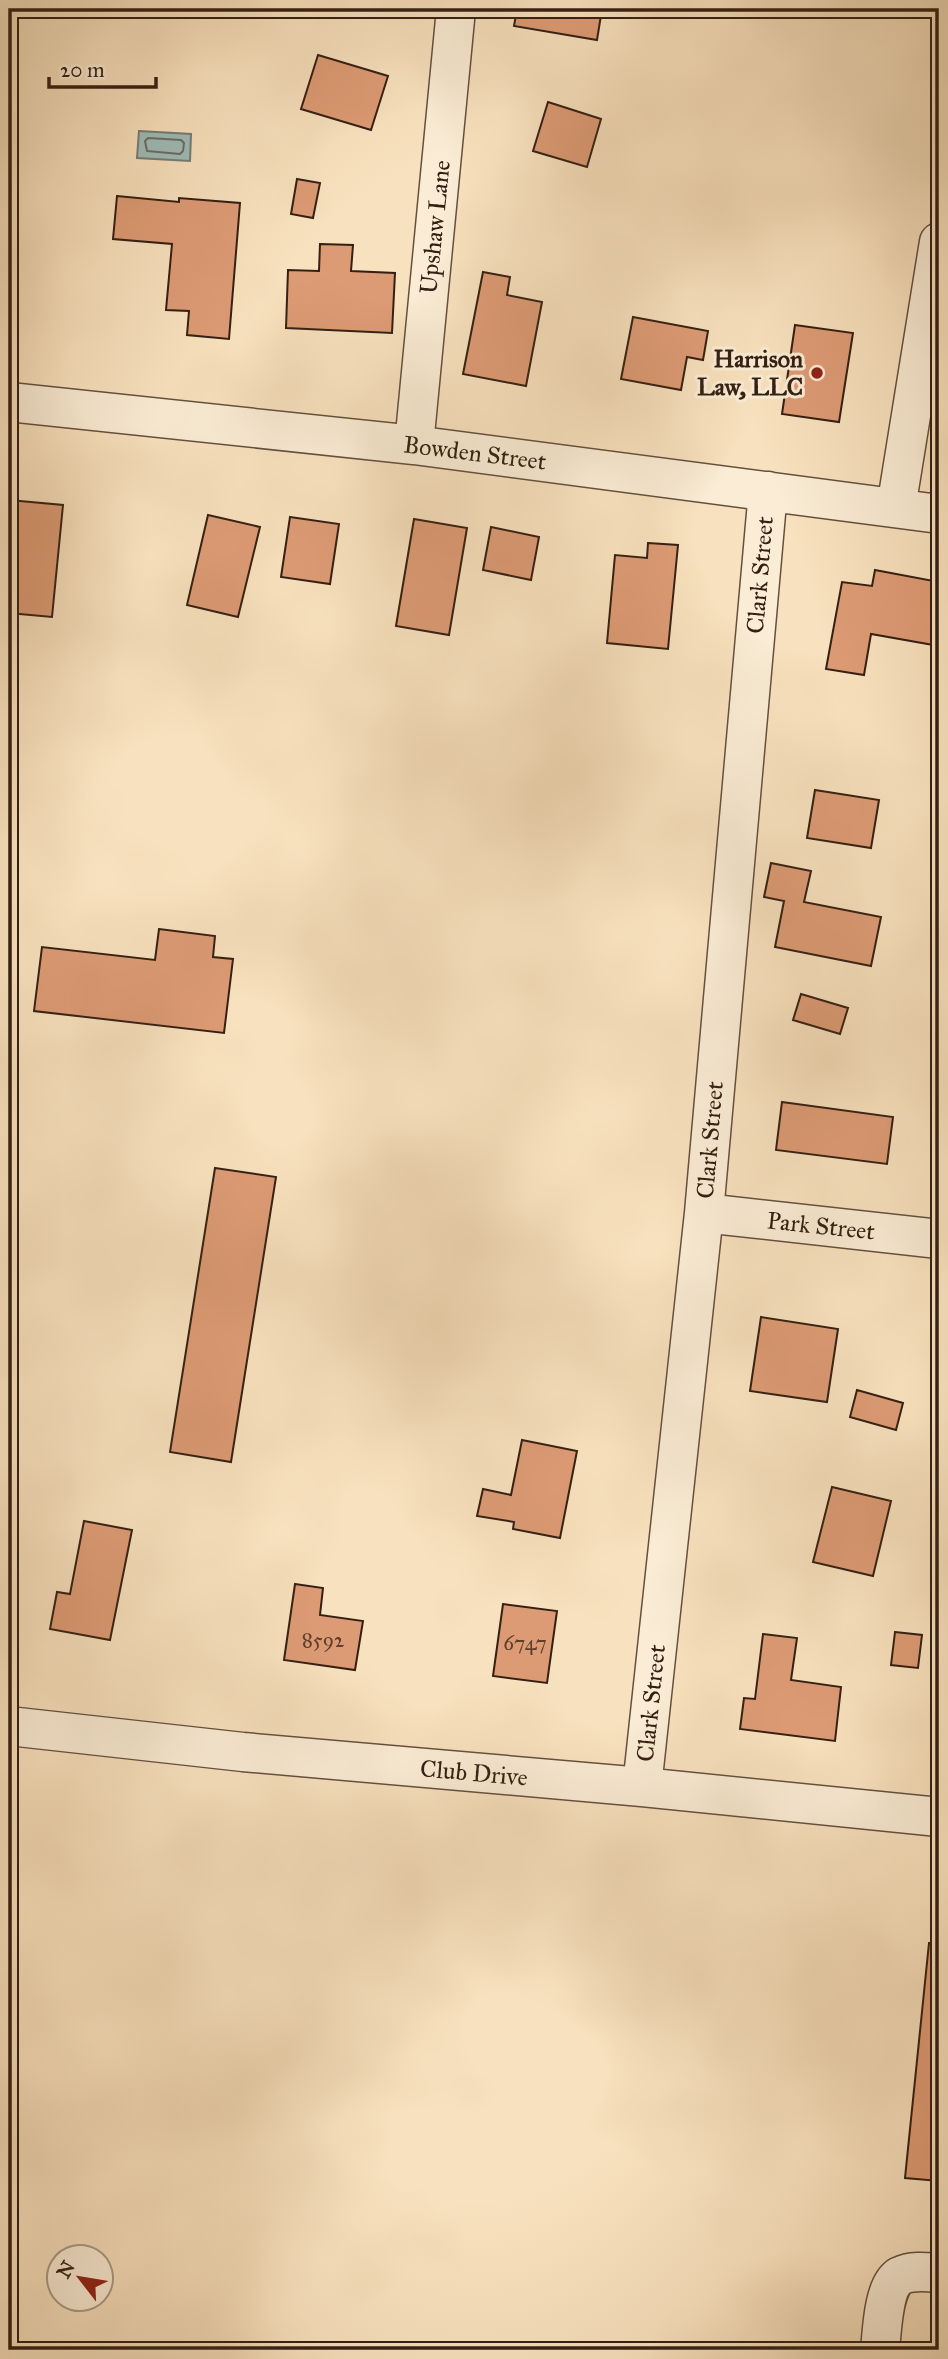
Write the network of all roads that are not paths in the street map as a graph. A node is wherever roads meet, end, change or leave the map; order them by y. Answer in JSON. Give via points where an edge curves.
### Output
{"nodes":[{"id":1,"x":456,"y":9,"type":"edge"},
{"id":2,"x":939,"y":242,"type":"edge"},
{"id":3,"x":9,"y":402,"type":"edge"},
{"id":4,"x":414,"y":445,"type":"junction"},
{"id":5,"x":768,"y":491,"type":"junction"},
{"id":6,"x":896,"y":508,"type":"junction"},
{"id":7,"x":939,"y":514,"type":"edge"},
{"id":8,"x":704,"y":1213,"type":"junction"},
{"id":9,"x":939,"y":1238,"type":"edge"},
{"id":10,"x":9,"y":1726,"type":"edge"},
{"id":11,"x":642,"y":1787,"type":"junction"},
{"id":12,"x":939,"y":1817,"type":"edge"},
{"id":13,"x":939,"y":2273,"type":"edge"},
{"id":14,"x":880,"y":2350,"type":"edge"}],
"edges":[{"from":1,"to":4,"type":"street","name":"Upshaw Lane"},
{"from":2,"to":6,"type":"street"},
{"from":3,"to":4,"type":"street","name":"Bowden Street"},
{"from":4,"to":5,"type":"street","name":"Bowden Street"},
{"from":5,"to":6,"type":"street","name":"Bowden Street"},
{"from":5,"to":8,"type":"street","name":"Clark Street"},
{"from":6,"to":7,"type":"street","name":"Bowden Street"},
{"from":8,"to":9,"type":"street","name":"Park Street"},
{"from":8,"to":11,"type":"street","name":"Clark Street"},
{"from":10,"to":11,"type":"street","name":"Club Drive"},
{"from":11,"to":12,"type":"street","name":"Club Drive"},
{"from":13,"to":14,"type":"street","via":[[910,2273],[891,2285]]}]}
